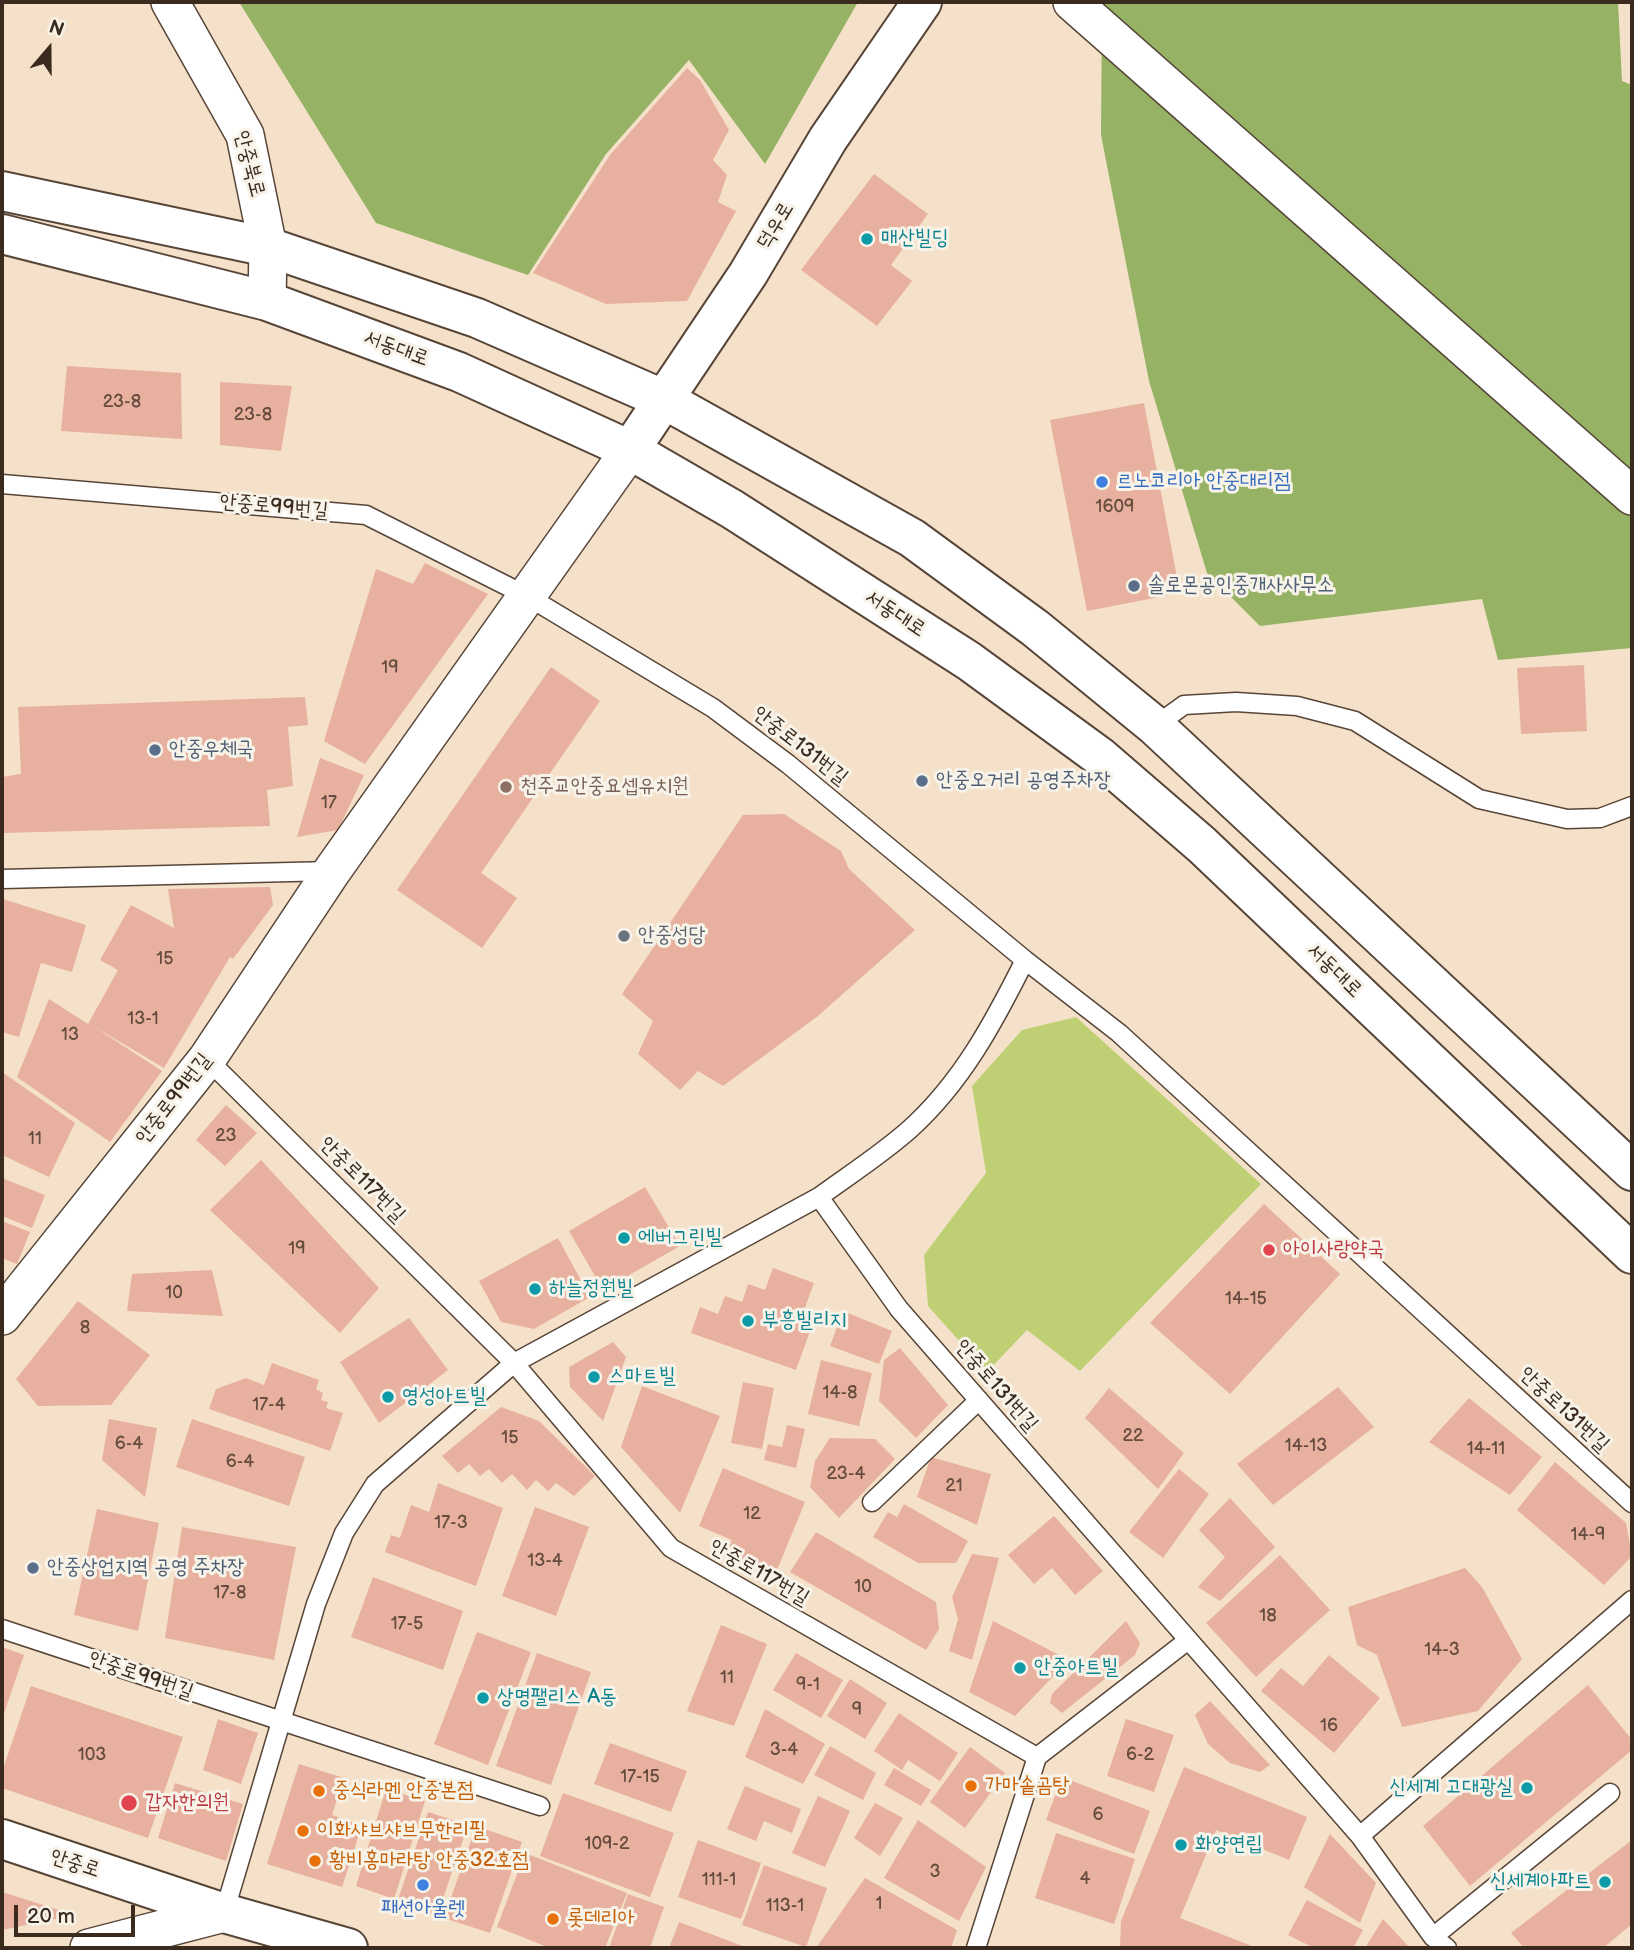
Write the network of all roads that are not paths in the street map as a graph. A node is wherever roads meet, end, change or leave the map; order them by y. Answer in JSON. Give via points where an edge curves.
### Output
{"nodes":[{"id":1,"x":170,"y":2,"type":"edge"},
{"id":2,"x":922,"y":2,"type":"edge"},
{"id":3,"x":1072,"y":2,"type":"edge"},
{"id":4,"x":2,"y":191,"type":"edge"},
{"id":5,"x":2,"y":234,"type":"edge"},
{"id":6,"x":268,"y":247,"type":"junction"},
{"id":7,"x":267,"y":301,"type":"junction"},
{"id":8,"x":665,"y":400,"type":"junction"},
{"id":9,"x":630,"y":450,"type":"junction"},
{"id":10,"x":2,"y":484,"type":"edge"},
{"id":11,"x":1632,"y":496,"type":"edge"},
{"id":12,"x":527,"y":596,"type":"junction"},
{"id":13,"x":1155,"y":726,"type":"junction"},
{"id":14,"x":1632,"y":806,"type":"edge"},
{"id":15,"x":332,"y":872,"type":"junction"},
{"id":16,"x":2,"y":879,"type":"edge"},
{"id":17,"x":1025,"y":960,"type":"junction"},
{"id":18,"x":207,"y":1059,"type":"junction"},
{"id":19,"x":1632,"y":1171,"type":"edge"},
{"id":20,"x":819,"y":1197,"type":"junction"},
{"id":21,"x":1632,"y":1254,"type":"edge"},
{"id":22,"x":2,"y":1316,"type":"edge"},
{"id":23,"x":514,"y":1363,"type":"junction"},
{"id":24,"x":979,"y":1401,"type":"junction"},
{"id":25,"x":872,"y":1502,"type":"dead end"},
{"id":26,"x":1632,"y":1503,"type":"edge"},
{"id":27,"x":1632,"y":1600,"type":"edge"},
{"id":28,"x":2,"y":1629,"type":"edge"},
{"id":29,"x":1187,"y":1641,"type":"junction"},
{"id":30,"x":280,"y":1723,"type":"junction"},
{"id":31,"x":1037,"y":1757,"type":"junction"},
{"id":32,"x":1610,"y":1793,"type":"dead end"},
{"id":33,"x":540,"y":1806,"type":"dead end"},
{"id":34,"x":1360,"y":1836,"type":"junction"},
{"id":35,"x":2,"y":1839,"type":"edge"},
{"id":36,"x":224,"y":1913,"type":"junction"},
{"id":37,"x":1440,"y":1943,"type":"edge"},
{"id":38,"x":335,"y":1946,"type":"edge"},
{"id":39,"x":89,"y":1948,"type":"edge"},
{"id":40,"x":976,"y":1948,"type":"edge"}],
"edges":[{"from":1,"to":6,"type":"street","name":"안중북로","via":[[245,135]]},
{"from":2,"to":8,"type":"main road","name":"덕우로","via":[[828,139],[748,274]]},
{"from":3,"to":11,"type":"street"},
{"from":4,"to":6,"type":"main road"},
{"from":5,"to":7,"type":"main road","name":"서동대로"},
{"from":6,"to":7,"type":"street","name":"안중북로"},
{"from":6,"to":8,"type":"main road","via":[[477,318]]},
{"from":7,"to":9,"type":"main road","name":"서동대로","via":[[459,372]]},
{"from":8,"to":9,"type":"main road","name":"덕우로"},
{"from":8,"to":13,"type":"main road","via":[[912,538],[1035,628]]},
{"from":9,"to":12,"type":"street","name":"안중로99번길"},
{"from":9,"to":21,"type":"main road","name":"서동대로","via":[[732,509],[969,661],[1099,756],[1202,845]]},
{"from":10,"to":12,"type":"lane","name":"안중로99번길","via":[[366,515]]},
{"from":12,"to":15,"type":"street","name":"안중로99번길"},
{"from":12,"to":17,"type":"lane","name":"안중로131번길","via":[[713,708],[788,764]]},
{"from":13,"to":14,"type":"lane","via":[[1184,705],[1297,706],[1354,721],[1479,799],[1567,820],[1600,818]]},
{"from":13,"to":19,"type":"main road"},
{"from":15,"to":16,"type":"lane"},
{"from":15,"to":18,"type":"street","name":"안중로99번길"},
{"from":17,"to":20,"type":"lane","via":[[991,1028],[952,1085],[910,1129]]},
{"from":17,"to":26,"type":"lane","name":"안중로131번길","via":[[1119,1033]]},
{"from":18,"to":22,"type":"street","name":"안중로99번길"},
{"from":18,"to":23,"type":"lane","name":"안중로117번길"},
{"from":20,"to":23,"type":"lane"},
{"from":20,"to":24,"type":"lane","name":"안중로131번길","via":[[899,1309]]},
{"from":23,"to":30,"type":"lane","via":[[375,1484],[344,1533],[316,1604]]},
{"from":23,"to":31,"type":"lane","name":"안중로117번길","via":[[671,1548]]},
{"from":24,"to":25,"type":"lane"},
{"from":24,"to":29,"type":"lane","name":"안중로131번길"},
{"from":27,"to":34,"type":"lane"},
{"from":28,"to":30,"type":"lane","name":"안중로99번길"},
{"from":29,"to":31,"type":"lane"},
{"from":29,"to":34,"type":"lane","name":"안중로131번길"},
{"from":30,"to":33,"type":"lane","name":"안중로99번길"},
{"from":30,"to":36,"type":"lane"},
{"from":31,"to":40,"type":"lane"},
{"from":32,"to":37,"type":"lane"},
{"from":34,"to":37,"type":"lane","name":"안중로131번길"},
{"from":35,"to":36,"type":"main road","name":"안중로"},
{"from":36,"to":38,"type":"main road","name":"안중로"},
{"from":36,"to":39,"type":"street"}]}
